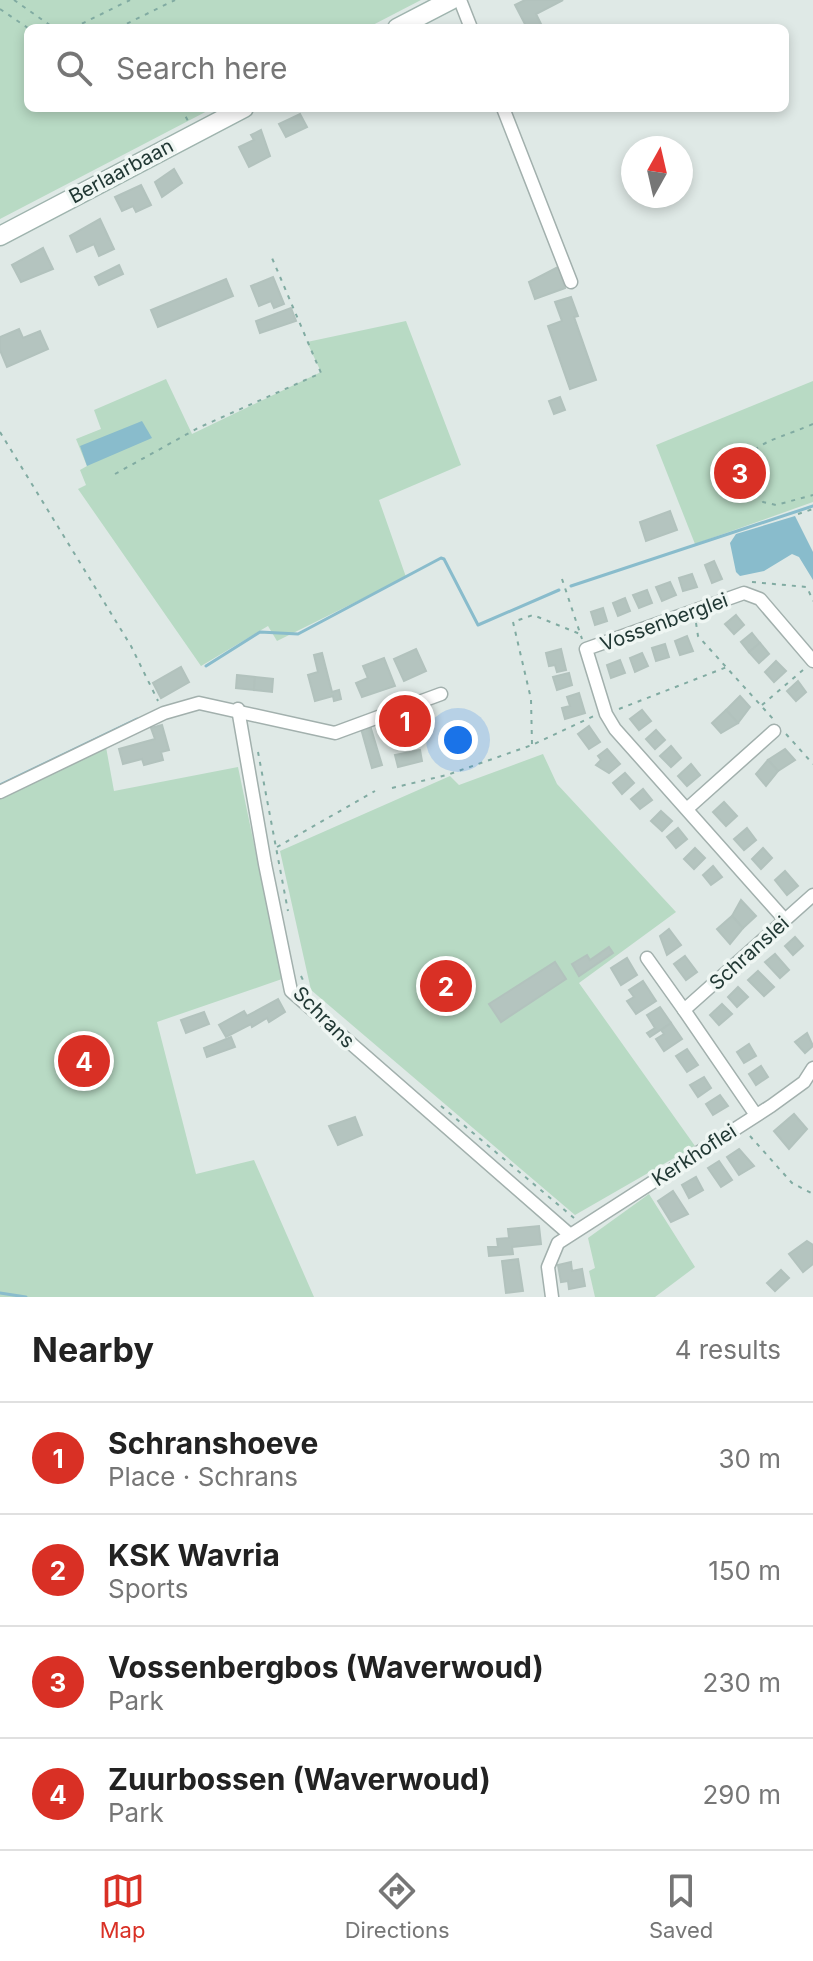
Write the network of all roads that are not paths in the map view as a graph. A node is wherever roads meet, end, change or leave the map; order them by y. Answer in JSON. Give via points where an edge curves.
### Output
{"nodes":[{"id":1,"x":451,"y":0,"type":"edge"},
{"id":2,"x":460,"y":0,"type":"edge"},
{"id":3,"x":405,"y":24,"type":"edge"},
{"id":4,"x":469,"y":24,"type":"edge"},
{"id":5,"x":236,"y":112,"type":"edge"},
{"id":6,"x":505,"y":112,"type":"edge"},
{"id":7,"x":0,"y":236,"type":"edge"},
{"id":8,"x":571,"y":282,"type":"dead end"},
{"id":9,"x":813,"y":661,"type":"edge"},
{"id":10,"x":441,"y":694,"type":"dead end"},
{"id":11,"x":238,"y":709,"type":"junction"},
{"id":12,"x":774,"y":731,"type":"dead end"},
{"id":13,"x":0,"y":792,"type":"edge"},
{"id":14,"x":688,"y":808,"type":"junction"},
{"id":15,"x":813,"y":895,"type":"edge"},
{"id":16,"x":785,"y":920,"type":"junction"},
{"id":17,"x":647,"y":958,"type":"dead end"},
{"id":18,"x":684,"y":1010,"type":"junction"},
{"id":19,"x":813,"y":1068,"type":"edge"},
{"id":20,"x":756,"y":1115,"type":"junction"},
{"id":21,"x":569,"y":1234,"type":"junction"},
{"id":22,"x":552,"y":1297,"type":"edge"}],
"edges":[{"from":1,"to":3,"type":"street"},
{"from":2,"to":4,"type":"street"},
{"from":5,"to":7,"type":"street","name":"Berlaarbaan"},
{"from":6,"to":8,"type":"street"},
{"from":9,"to":14,"type":"street","name":"Vossenberglei","via":[[760,599],[744,593],[586,649],[606,714]]},
{"from":10,"to":11,"type":"street","via":[[335,733]]},
{"from":11,"to":13,"type":"street","via":[[199,703],[164,713]]},
{"from":11,"to":21,"type":"street","name":"Schrans","via":[[291,991]]},
{"from":12,"to":14,"type":"street"},
{"from":14,"to":16,"type":"street","name":"Vossenberglei"},
{"from":15,"to":16,"type":"street","name":"Schranslei"},
{"from":16,"to":18,"type":"street","name":"Schranslei"},
{"from":17,"to":18,"type":"street"},
{"from":18,"to":20,"type":"street"},
{"from":19,"to":20,"type":"street","name":"Kerkhoflei","via":[[804,1082]]},
{"from":20,"to":21,"type":"street","name":"Kerkhoflei"},
{"from":21,"to":22,"type":"street","via":[[558,1243],[548,1267]]}]}
